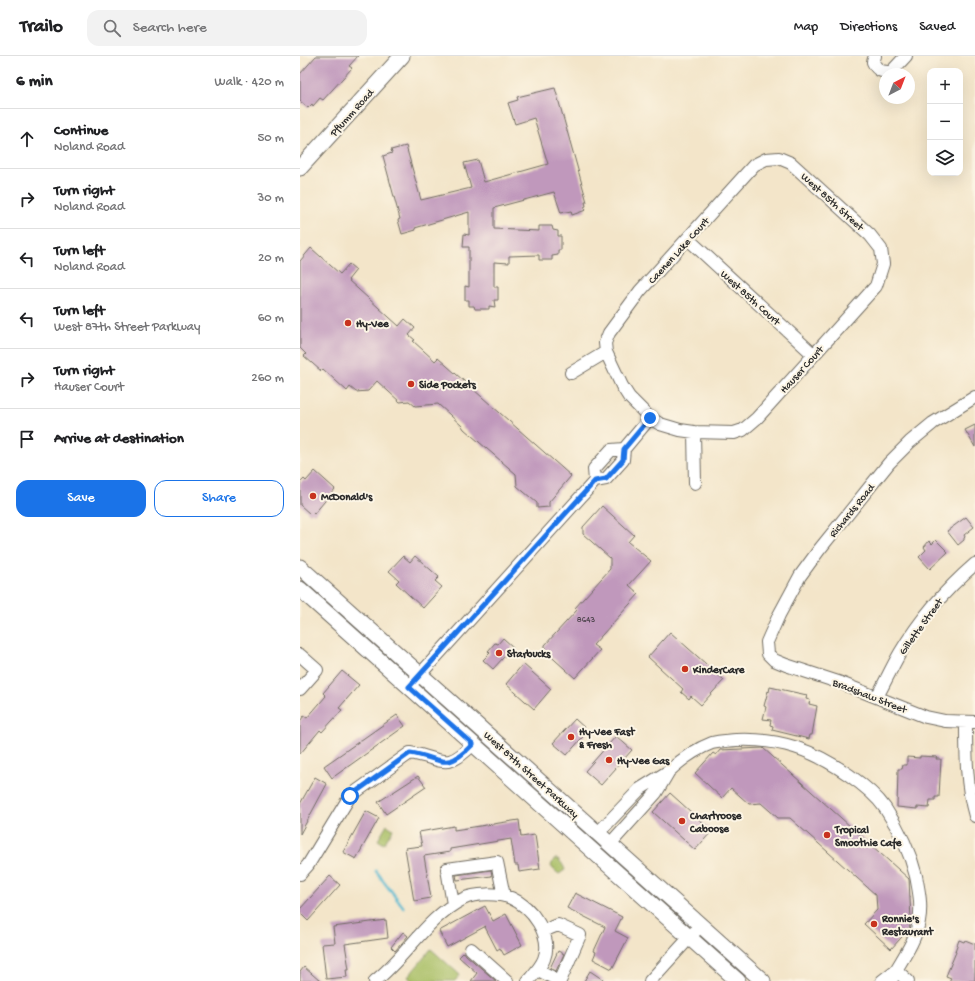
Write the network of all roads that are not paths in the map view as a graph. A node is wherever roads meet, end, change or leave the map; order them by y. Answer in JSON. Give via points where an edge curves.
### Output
{"nodes":[{"id":1,"x":402,"y":56,"type":"edge"},
{"id":2,"x":876,"y":56,"type":"edge"},
{"id":3,"x":906,"y":56,"type":"edge"},
{"id":4,"x":766,"y":159,"type":"joint"},
{"id":5,"x":300,"y":168,"type":"edge"},
{"id":6,"x":688,"y":239,"type":"junction"},
{"id":7,"x":883,"y":264,"type":"joint"},
{"id":8,"x":606,"y":352,"type":"junction"},
{"id":9,"x":814,"y":355,"type":"junction"},
{"id":10,"x":571,"y":373,"type":"dead end"},
{"id":11,"x":975,"y":397,"type":"edge"},
{"id":12,"x":650,"y":418,"type":"junction"},
{"id":13,"x":694,"y":432,"type":"junction"},
{"id":14,"x":695,"y":483,"type":"dead end"},
{"id":15,"x":975,"y":564,"type":"edge"},
{"id":16,"x":300,"y":567,"type":"edge"},
{"id":17,"x":300,"y":589,"type":"edge"},
{"id":18,"x":768,"y":654,"type":"joint"},
{"id":19,"x":300,"y":655,"type":"edge"},
{"id":20,"x":420,"y":674,"type":"junction"},
{"id":21,"x":409,"y":687,"type":"junction"},
{"id":22,"x":300,"y":689,"type":"edge"},
{"id":23,"x":877,"y":697,"type":"junction"},
{"id":24,"x":970,"y":722,"type":"edge"},
{"id":25,"x":473,"y":744,"type":"junction"},
{"id":26,"x":669,"y":771,"type":"junction"},
{"id":27,"x":524,"y":789,"type":"junction"},
{"id":28,"x":975,"y":816,"type":"edge"},
{"id":29,"x":598,"y":833,"type":"junction"},
{"id":30,"x":610,"y":844,"type":"junction"},
{"id":31,"x":300,"y":874,"type":"edge"},
{"id":32,"x":504,"y":896,"type":"junction"},
{"id":33,"x":453,"y":904,"type":"junction"},
{"id":34,"x":700,"y":926,"type":"junction"},
{"id":35,"x":543,"y":931,"type":"junction"},
{"id":36,"x":689,"y":938,"type":"junction"},
{"id":37,"x":471,"y":949,"type":"dead end"},
{"id":38,"x":538,"y":970,"type":"junction"},
{"id":39,"x":894,"y":976,"type":"edge"},
{"id":40,"x":375,"y":981,"type":"edge"},
{"id":41,"x":507,"y":981,"type":"edge"},
{"id":42,"x":528,"y":981,"type":"edge"},
{"id":43,"x":560,"y":981,"type":"edge"},
{"id":44,"x":650,"y":981,"type":"edge"},
{"id":45,"x":738,"y":981,"type":"edge"},
{"id":46,"x":763,"y":981,"type":"edge"},
{"id":47,"x":882,"y":981,"type":"edge"},
{"id":48,"x":908,"y":981,"type":"edge"}],
"edges":[{"from":1,"to":5,"type":"main road","name":"Pflumm Road"},
{"from":2,"to":3,"type":"street","via":[[873,62],[876,68],[883,72],[891,72]]},
{"from":4,"to":6,"type":"street","name":"Caenen Lake Court","via":[[754,165]]},
{"from":4,"to":7,"type":"street","name":"West 85th Street","via":[[779,158],[791,163],[870,235],[881,249]]},
{"from":6,"to":8,"type":"street","name":"Caenen Lake Court","via":[[625,310],[609,333]]},
{"from":6,"to":9,"type":"street","name":"West 85th Court"},
{"from":7,"to":9,"type":"street","name":"Hauser Court","via":[[876,286]]},
{"from":8,"to":10,"type":"street"},
{"from":8,"to":12,"type":"street","via":[[629,397]]},
{"from":9,"to":13,"type":"street","name":"Hauser Court","via":[[743,430],[734,433]]},
{"from":11,"to":18,"type":"street","name":"Richards Road","via":[[933,423],[910,442],[889,463],[818,550],[800,576],[779,615],[768,642]]},
{"from":12,"to":13,"type":"street","name":"Hauser Court","via":[[660,424]]},
{"from":12,"to":20,"type":"street","via":[[624,449],[623,460],[606,479],[595,481]]},
{"from":13,"to":14,"type":"street"},
{"from":15,"to":23,"type":"street","name":"Gillette Street","via":[[938,600],[920,623],[900,653]]},
{"from":16,"to":20,"type":"main road","name":"West 87th Street Parkway"},
{"from":17,"to":21,"type":"main road","name":"West 87th Street Parkway"},
{"from":18,"to":23,"type":"street","name":"Bradshaw Street","via":[[780,663]]},
{"from":19,"to":22,"type":"street","via":[[317,670]]},
{"from":20,"to":21,"type":"street"},
{"from":20,"to":29,"type":"main road","name":"West 87th Street Parkway"},
{"from":21,"to":25,"type":"main road","name":"West 87th Street Parkway"},
{"from":23,"to":24,"type":"street","name":"Bradshaw Street","via":[[926,716],[945,721]]},
{"from":24,"to":28,"type":"street","via":[[967,776]]},
{"from":25,"to":27,"type":"main road","name":"West 87th Street Parkway"},
{"from":25,"to":31,"type":"street","via":[[456,760],[448,762],[410,753],[350,796]]},
{"from":26,"to":29,"type":"street","via":[[640,789]]},
{"from":26,"to":30,"type":"street","via":[[656,793]]},
{"from":26,"to":39,"type":"street","via":[[688,755],[713,743],[763,740],[793,746],[820,756],[862,784],[884,807],[903,838],[913,865],[920,898],[919,922],[910,947]]},
{"from":27,"to":30,"type":"main road","via":[[534,789],[589,839]]},
{"from":27,"to":36,"type":"main road","name":"West 87th Street Parkway"},
{"from":29,"to":30,"type":"main road","name":"West 87th Street Parkway"},
{"from":30,"to":34,"type":"main road","name":"West 87th Street Parkway"},
{"from":32,"to":33,"type":"street","via":[[477,895]]},
{"from":32,"to":33,"type":"street","via":[[497,862],[447,869]]},
{"from":32,"to":35,"type":"street","via":[[519,902],[537,919]]},
{"from":33,"to":40,"type":"street","via":[[434,919]]},
{"from":34,"to":36,"type":"street"},
{"from":34,"to":46,"type":"main road","name":"West 87th Street Parkway"},
{"from":35,"to":38,"type":"street","via":[[546,954]]},
{"from":35,"to":43,"type":"street","via":[[558,925],[580,935]]},
{"from":36,"to":44,"type":"street"},
{"from":36,"to":45,"type":"main road","name":"West 87th Street Parkway"},
{"from":37,"to":41,"type":"street"},
{"from":38,"to":42,"type":"street"},
{"from":38,"to":43,"type":"street"},
{"from":39,"to":47,"type":"street"},
{"from":39,"to":48,"type":"street"}]}
